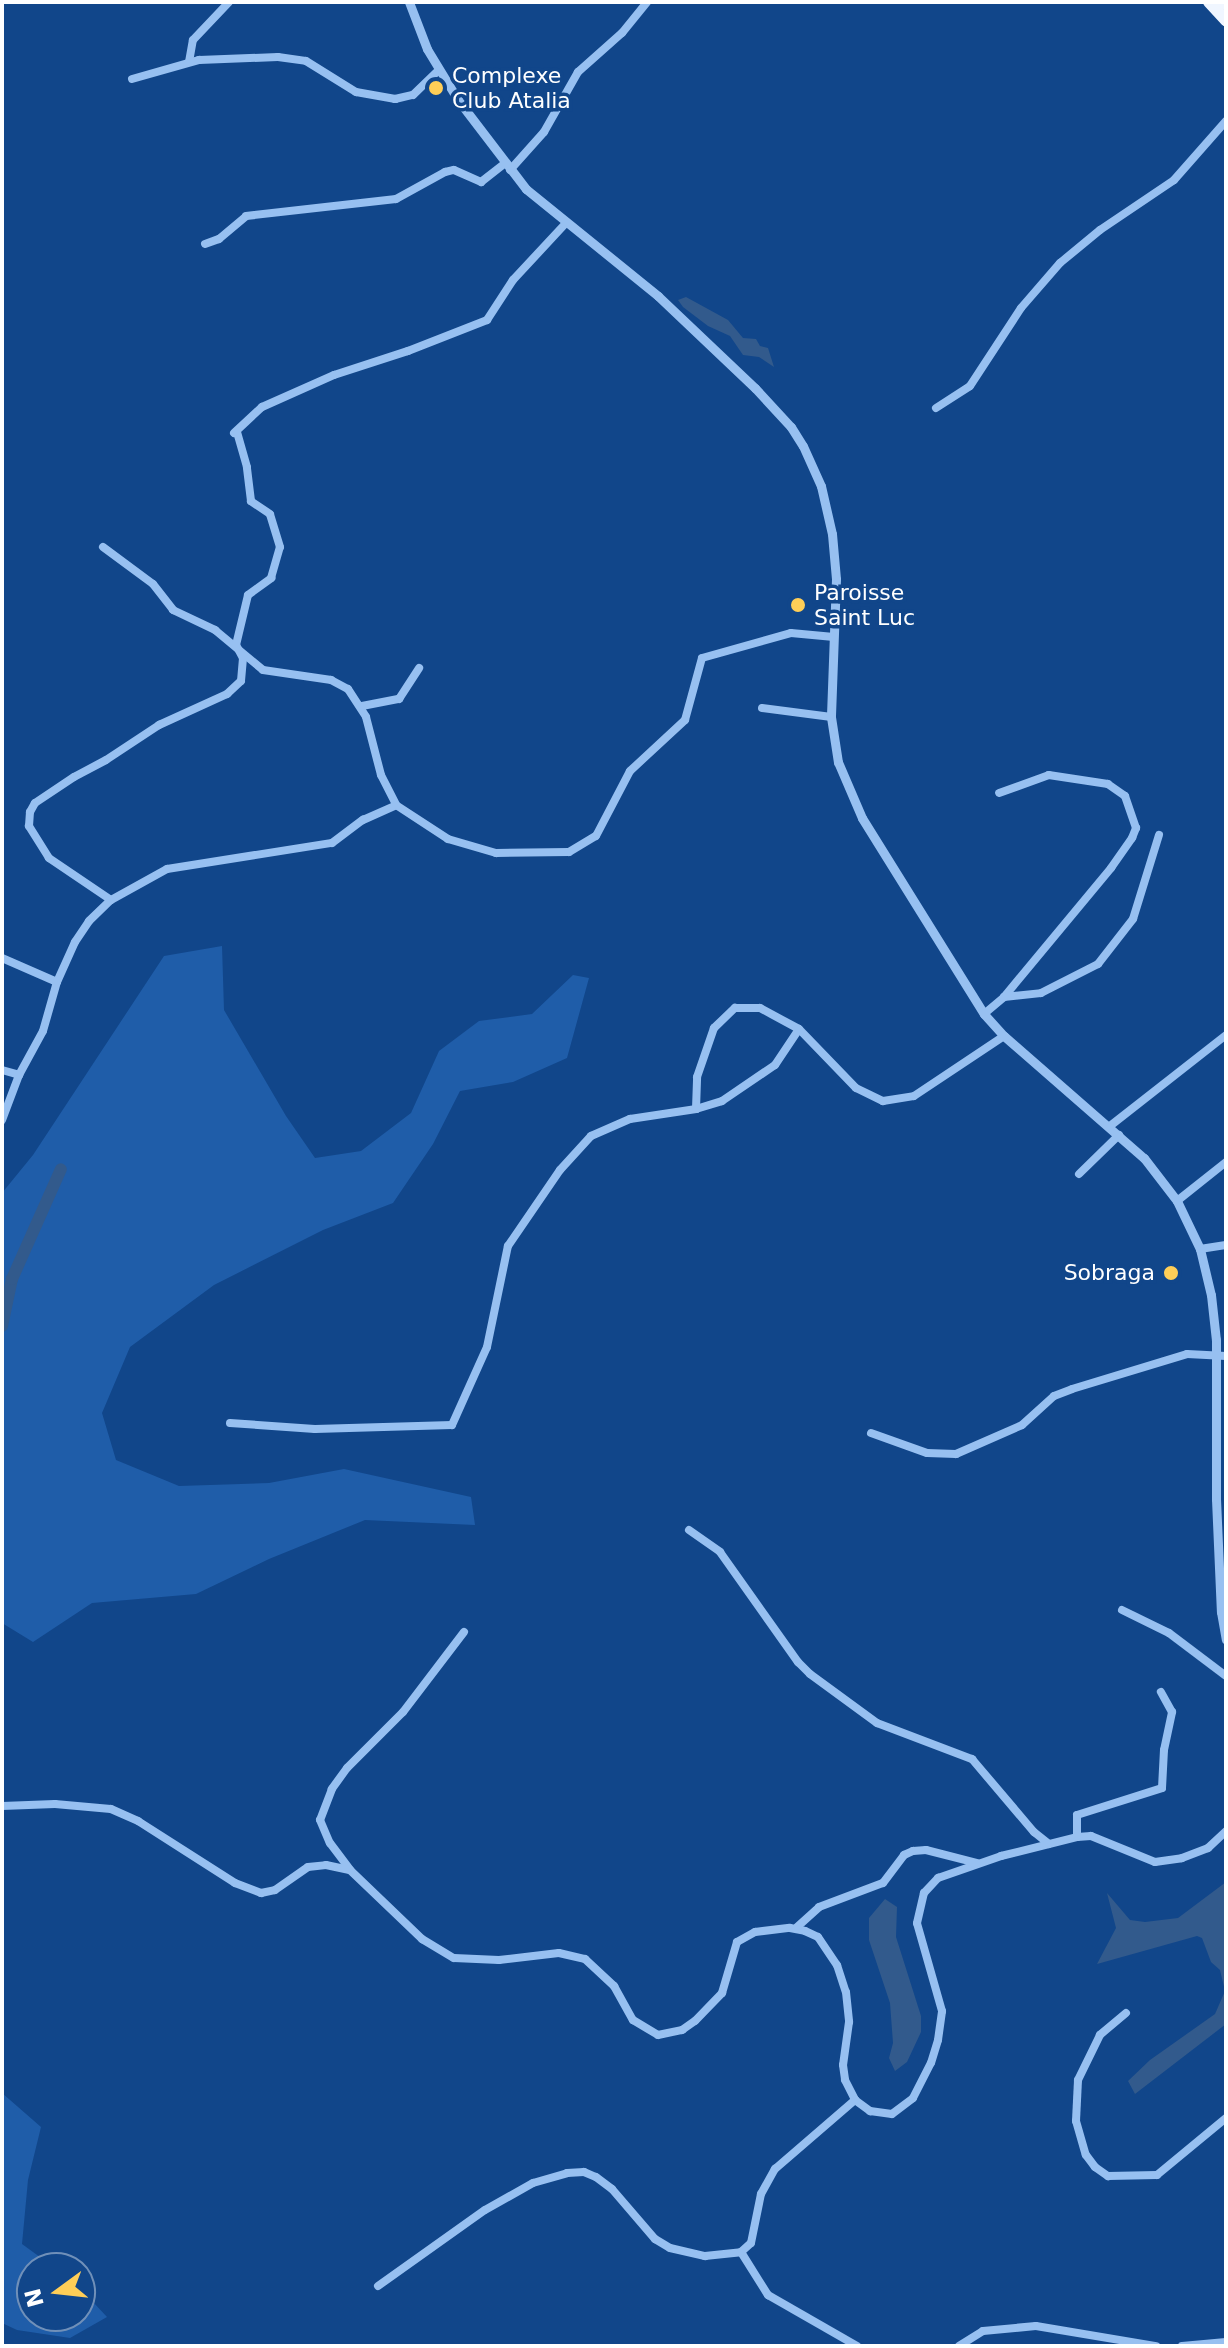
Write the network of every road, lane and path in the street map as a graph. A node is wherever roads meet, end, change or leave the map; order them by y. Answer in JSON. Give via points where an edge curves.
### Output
{"nodes":[{"id":1,"x":229,"y":2,"type":"edge"},
{"id":2,"x":409,"y":2,"type":"edge"},
{"id":3,"x":647,"y":2,"type":"edge"},
{"id":4,"x":1209,"y":2,"type":"edge"},
{"id":5,"x":1226,"y":20,"type":"edge"},
{"id":6,"x":189,"y":62,"type":"junction"},
{"id":7,"x":439,"y":70,"type":"junction"},
{"id":8,"x":132,"y":79,"type":"dead end"},
{"id":9,"x":1226,"y":121,"type":"edge"},
{"id":10,"x":507,"y":167,"type":"junction"},
{"id":11,"x":566,"y":223,"type":"junction"},
{"id":12,"x":205,"y":244,"type":"dead end"},
{"id":13,"x":936,"y":408,"type":"dead end"},
{"id":14,"x":103,"y":547,"type":"dead end"},
{"id":15,"x":834,"y":637,"type":"junction"},
{"id":16,"x":236,"y":645,"type":"junction"},
{"id":17,"x":419,"y":668,"type":"dead end"},
{"id":18,"x":362,"y":706,"type":"junction"},
{"id":19,"x":762,"y":708,"type":"dead end"},
{"id":20,"x":831,"y":717,"type":"junction"},
{"id":21,"x":999,"y":793,"type":"dead end"},
{"id":22,"x":396,"y":805,"type":"junction"},
{"id":23,"x":1159,"y":835,"type":"dead end"},
{"id":24,"x":111,"y":900,"type":"junction"},
{"id":25,"x":2,"y":958,"type":"edge"},
{"id":26,"x":57,"y":982,"type":"junction"},
{"id":27,"x":1004,"y":997,"type":"junction"},
{"id":28,"x":984,"y":1014,"type":"junction"},
{"id":29,"x":799,"y":1029,"type":"junction"},
{"id":30,"x":1226,"y":1035,"type":"edge"},
{"id":31,"x":1004,"y":1036,"type":"junction"},
{"id":32,"x":2,"y":1070,"type":"edge"},
{"id":33,"x":19,"y":1075,"type":"junction"},
{"id":34,"x":696,"y":1109,"type":"junction"},
{"id":35,"x":2,"y":1120,"type":"edge"},
{"id":36,"x":1110,"y":1126,"type":"junction"},
{"id":37,"x":1119,"y":1135,"type":"junction"},
{"id":38,"x":1226,"y":1162,"type":"edge"},
{"id":39,"x":1079,"y":1174,"type":"dead end"},
{"id":40,"x":1177,"y":1201,"type":"junction"},
{"id":41,"x":1226,"y":1245,"type":"edge"},
{"id":42,"x":1200,"y":1249,"type":"junction"},
{"id":43,"x":1221,"y":1340,"type":"edge"},
{"id":44,"x":1221,"y":1355,"type":"edge"},
{"id":45,"x":230,"y":1423,"type":"dead end"},
{"id":46,"x":1222,"y":1426,"type":"edge"},
{"id":47,"x":871,"y":1433,"type":"dead end"},
{"id":48,"x":689,"y":1530,"type":"dead end"},
{"id":49,"x":1122,"y":1610,"type":"dead end"},
{"id":50,"x":464,"y":1632,"type":"dead end"},
{"id":51,"x":1226,"y":1640,"type":"edge"},
{"id":52,"x":1226,"y":1676,"type":"edge"},
{"id":53,"x":1161,"y":1692,"type":"dead end"},
{"id":54,"x":2,"y":1806,"type":"edge"},
{"id":55,"x":1226,"y":1831,"type":"edge"},
{"id":56,"x":1077,"y":1837,"type":"junction"},
{"id":57,"x":1049,"y":1844,"type":"junction"},
{"id":58,"x":981,"y":1863,"type":"junction"},
{"id":59,"x":350,"y":1870,"type":"junction"},
{"id":60,"x":796,"y":1928,"type":"junction"},
{"id":61,"x":1126,"y":2013,"type":"dead end"},
{"id":62,"x":855,"y":2100,"type":"junction"},
{"id":63,"x":1226,"y":2118,"type":"edge"},
{"id":64,"x":741,"y":2252,"type":"junction"},
{"id":65,"x":378,"y":2286,"type":"dead end"},
{"id":66,"x":1226,"y":2342,"type":"edge"},
{"id":67,"x":857,"y":2346,"type":"edge"},
{"id":68,"x":959,"y":2346,"type":"edge"},
{"id":69,"x":1156,"y":2346,"type":"edge"},
{"id":70,"x":1182,"y":2346,"type":"edge"}],
"edges":[{"from":1,"to":6,"type":"street","via":[[193,40]]},
{"from":2,"to":7,"type":"street"},
{"from":3,"to":10,"type":"street","via":[[578,72],[544,132]]},
{"from":4,"to":5,"type":"highway"},
{"from":6,"to":7,"type":"street","via":[[306,61],[356,92],[395,99],[413,95]]},
{"from":6,"to":8,"type":"street"},
{"from":7,"to":10,"type":"street"},
{"from":9,"to":13,"type":"street","via":[[1174,180],[1060,263],[1021,308],[970,386]]},
{"from":10,"to":11,"type":"street"},
{"from":10,"to":12,"type":"street","via":[[481,182],[454,170],[445,172],[396,199],[246,216]]},
{"from":11,"to":15,"type":"street","via":[[658,296],[791,427],[821,486],[832,534]]},
{"from":11,"to":16,"type":"street","via":[[519,272],[487,320],[334,375],[258,409],[234,433],[247,467],[251,501],[270,514],[280,547],[271,578],[248,595]]},
{"from":14,"to":16,"type":"street","via":[[153,584],[173,610]]},
{"from":15,"to":20,"type":"street"},
{"from":15,"to":22,"type":"street","via":[[791,633],[702,658],[685,720],[630,771],[596,836],[569,852],[496,853],[448,839]]},
{"from":16,"to":18,"type":"street","via":[[263,670],[331,680],[348,689]]},
{"from":16,"to":24,"type":"street","via":[[244,673],[227,694],[159,725],[35,803],[30,812],[29,826],[49,858]]},
{"from":17,"to":18,"type":"street","via":[[399,699]]},
{"from":18,"to":22,"type":"street","via":[[381,775]]},
{"from":19,"to":20,"type":"street"},
{"from":20,"to":28,"type":"street","via":[[838,762],[862,818]]},
{"from":21,"to":27,"type":"street","via":[[1049,775],[1108,784],[1125,796],[1136,828],[1111,868]]},
{"from":22,"to":24,"type":"street","via":[[332,843],[167,869]]},
{"from":23,"to":27,"type":"street","via":[[1133,919],[1098,964],[1041,993]]},
{"from":24,"to":26,"type":"street","via":[[75,942]]},
{"from":25,"to":26,"type":"street"},
{"from":26,"to":33,"type":"street","via":[[43,1031]]},
{"from":27,"to":28,"type":"street"},
{"from":28,"to":31,"type":"street"},
{"from":29,"to":31,"type":"street","via":[[856,1088],[891,1102],[933,1085]]},
{"from":29,"to":34,"type":"street","via":[[775,1065],[722,1101]]},
{"from":29,"to":34,"type":"street","via":[[745,1005],[723,1017],[697,1077]]},
{"from":30,"to":36,"type":"street"},
{"from":31,"to":36,"type":"street"},
{"from":32,"to":33,"type":"street"},
{"from":33,"to":35,"type":"street"},
{"from":34,"to":45,"type":"street","via":[[606,1128],[579,1147],[560,1170],[508,1246],[487,1347],[452,1425],[315,1429]]},
{"from":36,"to":37,"type":"street"},
{"from":37,"to":39,"type":"street"},
{"from":37,"to":40,"type":"street","via":[[1159,1174]]},
{"from":38,"to":40,"type":"street"},
{"from":40,"to":42,"type":"street"},
{"from":41,"to":42,"type":"street"},
{"from":42,"to":43,"type":"street"},
{"from":43,"to":44,"type":"street"},
{"from":44,"to":46,"type":"street"},
{"from":44,"to":47,"type":"street","via":[[1187,1354],[1072,1389],[1054,1396],[1022,1425],[956,1454],[927,1453]]},
{"from":46,"to":51,"type":"street","via":[[1219,1592]]},
{"from":48,"to":57,"type":"street","via":[[720,1552],[810,1674],[877,1723],[972,1759]]},
{"from":49,"to":52,"type":"street","via":[[1169,1633]]},
{"from":50,"to":59,"type":"street","via":[[403,1712],[332,1789],[320,1820]]},
{"from":53,"to":56,"type":"street","via":[[1172,1712],[1162,1788],[1077,1815]]},
{"from":54,"to":59,"type":"street","via":[[111,1809],[261,1893],[275,1890],[308,1867]]},
{"from":55,"to":56,"type":"street","via":[[1198,1853],[1155,1862],[1091,1836]]},
{"from":56,"to":57,"type":"street"},
{"from":57,"to":58,"type":"street"},
{"from":58,"to":60,"type":"street","via":[[913,1851],[883,1883],[819,1907]]},
{"from":58,"to":62,"type":"street","via":[[938,1878],[917,1911],[942,2011],[938,2040],[919,2089],[892,2114],[870,2111]]},
{"from":59,"to":60,"type":"street","via":[[422,1939],[454,1958],[499,1960],[559,1953],[585,1959],[614,1986],[633,2020],[658,2035],[682,2030],[722,1993],[737,1942],[755,1932]]},
{"from":60,"to":62,"type":"street","via":[[818,1937],[837,1965],[849,2022],[845,2080]]},
{"from":61,"to":63,"type":"street","via":[[1100,2035],[1078,2080],[1076,2121],[1095,2167],[1108,2176],[1157,2175]]},
{"from":62,"to":64,"type":"street","via":[[775,2169],[761,2194],[751,2243]]},
{"from":64,"to":65,"type":"street","via":[[705,2256],[670,2248],[596,2177],[567,2173],[533,2183],[485,2210]]},
{"from":64,"to":67,"type":"street","via":[[768,2295]]},
{"from":66,"to":70,"type":"street"},
{"from":68,"to":69,"type":"street","via":[[983,2331],[1036,2326]]}]}
